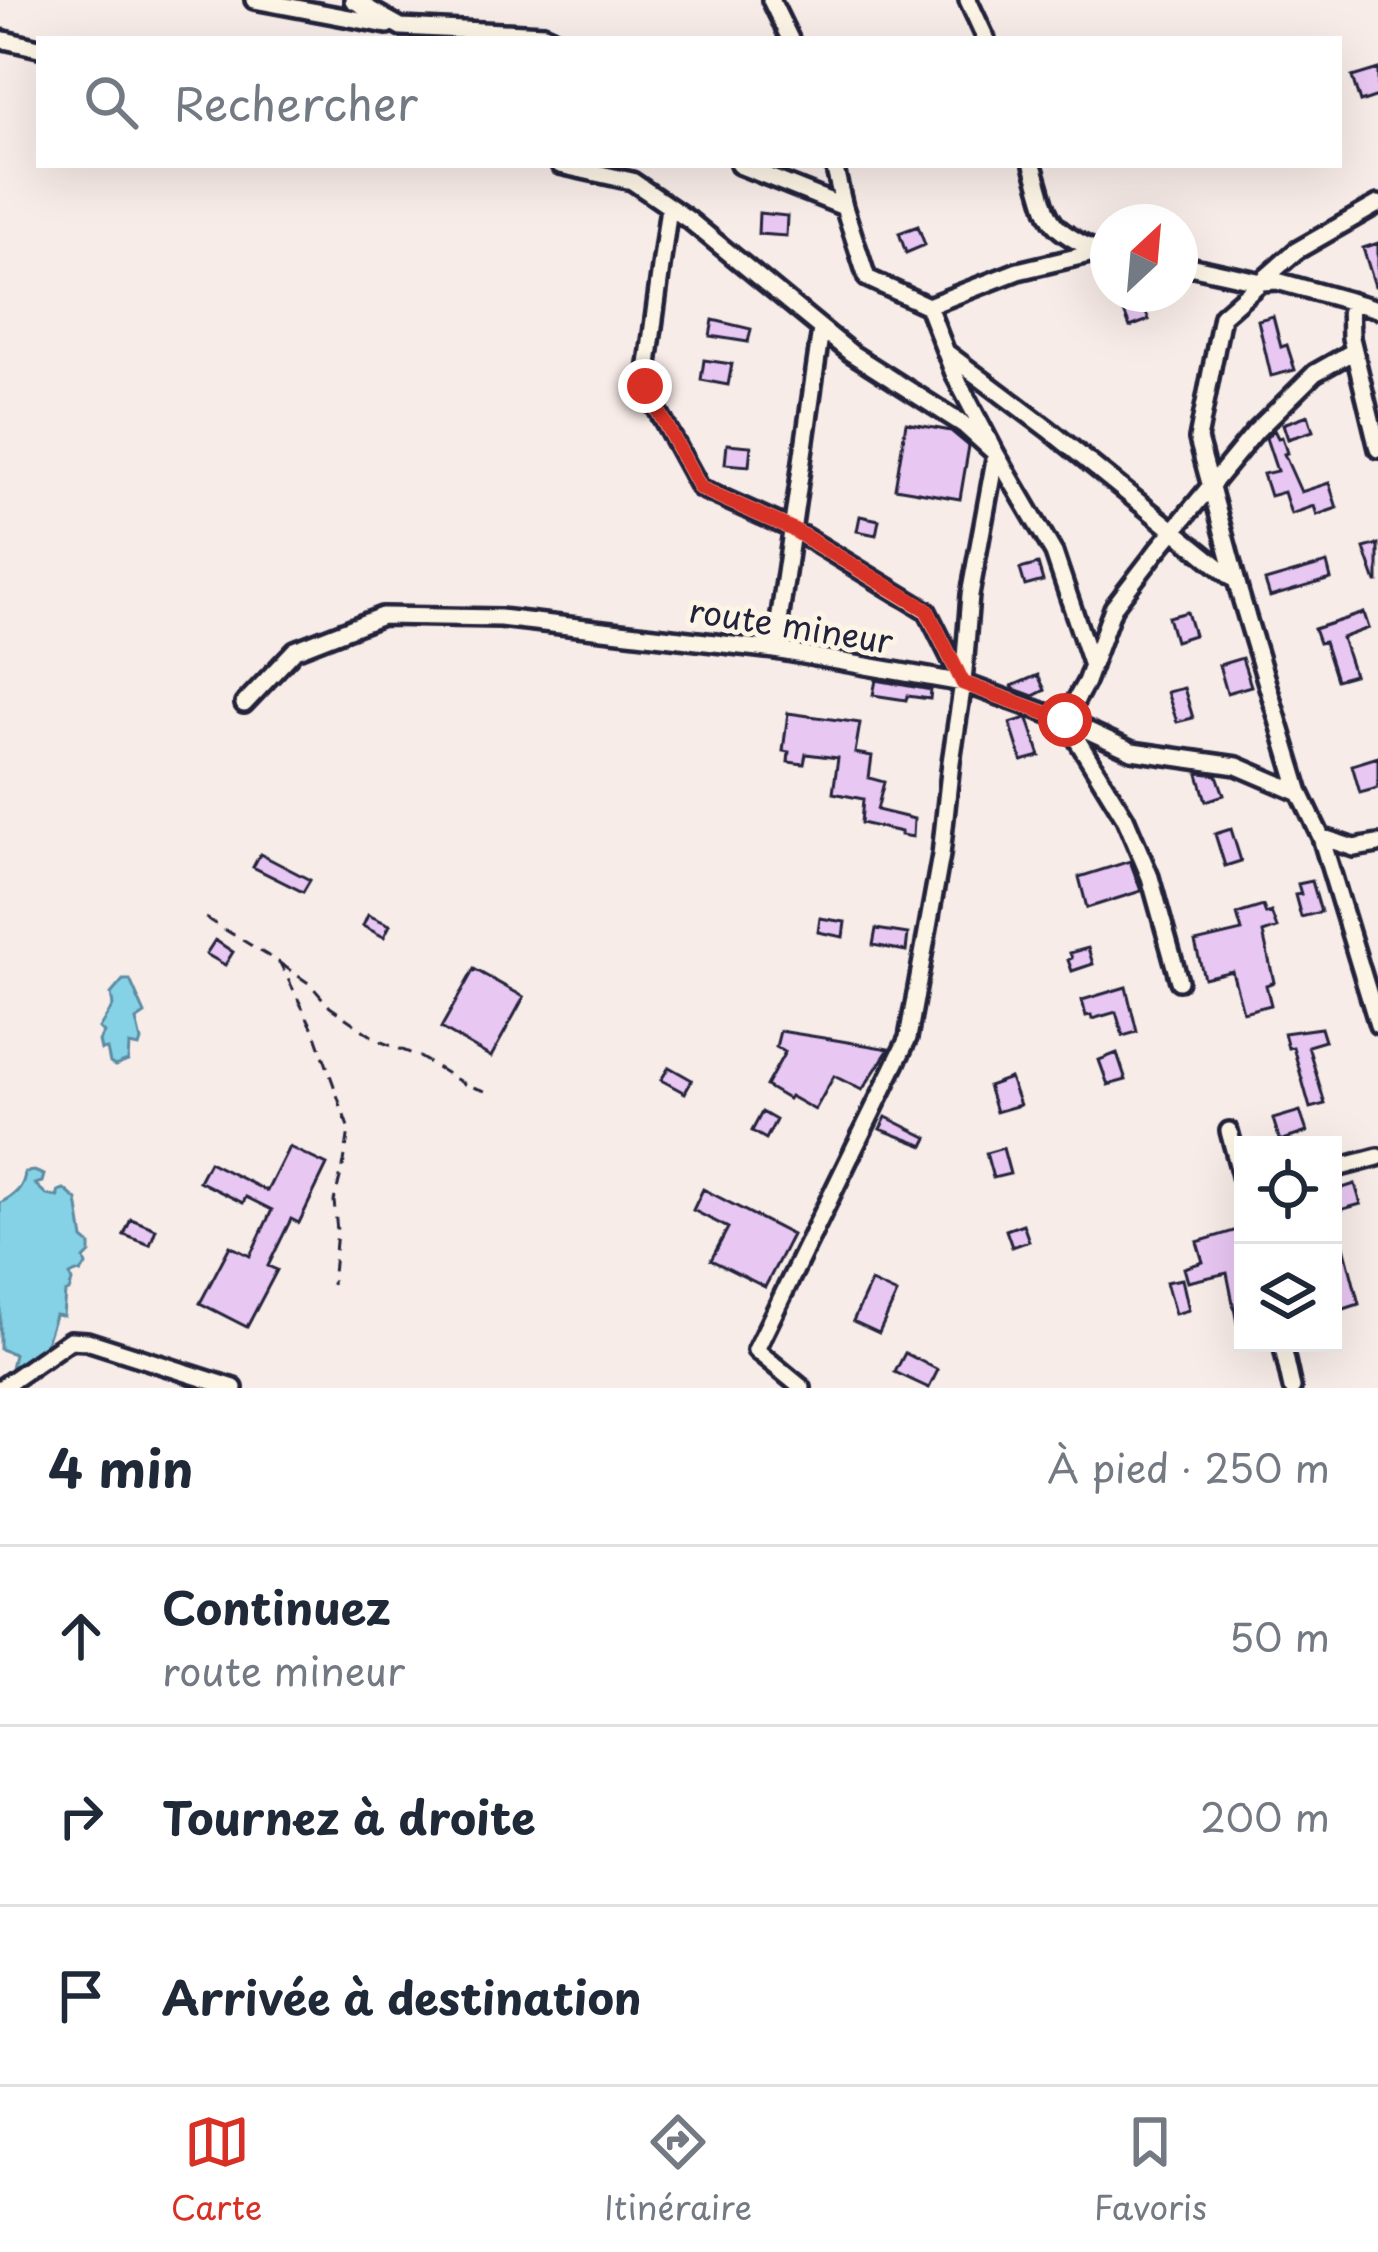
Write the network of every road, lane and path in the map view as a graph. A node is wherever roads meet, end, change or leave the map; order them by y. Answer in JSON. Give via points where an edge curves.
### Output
{"nodes":[{"id":1,"x":254,"y":0,"type":"edge"},
{"id":2,"x":353,"y":0,"type":"edge"},
{"id":3,"x":770,"y":0,"type":"edge"},
{"id":4,"x":968,"y":0,"type":"edge"},
{"id":5,"x":401,"y":27,"type":"junction"},
{"id":6,"x":548,"y":36,"type":"edge"},
{"id":7,"x":788,"y":36,"type":"edge"},
{"id":8,"x":985,"y":36,"type":"edge"},
{"id":9,"x":0,"y":39,"type":"edge"},
{"id":10,"x":36,"y":47,"type":"edge"},
{"id":11,"x":574,"y":168,"type":"edge"},
{"id":12,"x":746,"y":168,"type":"edge"},
{"id":13,"x":835,"y":168,"type":"edge"},
{"id":14,"x":1034,"y":168,"type":"edge"},
{"id":15,"x":1378,"y":204,"type":"edge"},
{"id":16,"x":669,"y":207,"type":"junction"},
{"id":17,"x":844,"y":207,"type":"junction"},
{"id":18,"x":1090,"y":246,"type":"edge"},
{"id":19,"x":1090,"y":255,"type":"edge"},
{"id":20,"x":1198,"y":268,"type":"edge"},
{"id":21,"x":1262,"y":282,"type":"junction"},
{"id":22,"x":1350,"y":301,"type":"junction"},
{"id":23,"x":928,"y":307,"type":"junction"},
{"id":24,"x":1378,"y":310,"type":"edge"},
{"id":25,"x":821,"y":329,"type":"junction"},
{"id":26,"x":1354,"y":351,"type":"junction"},
{"id":27,"x":946,"y":352,"type":"junction"},
{"id":28,"x":1378,"y":449,"type":"edge"},
{"id":29,"x":996,"y":454,"type":"junction"},
{"id":30,"x":1210,"y":484,"type":"junction"},
{"id":31,"x":792,"y":529,"type":"junction"},
{"id":32,"x":1175,"y":531,"type":"junction"},
{"id":33,"x":1237,"y":581,"type":"junction"},
{"id":34,"x":775,"y":650,"type":"junction"},
{"id":35,"x":1092,"y":666,"type":"junction"},
{"id":36,"x":963,"y":683,"type":"junction"},
{"id":37,"x":244,"y":704,"type":"dead end"},
{"id":38,"x":1065,"y":720,"type":"junction"},
{"id":39,"x":1300,"y":793,"type":"junction"},
{"id":40,"x":1321,"y":837,"type":"junction"},
{"id":41,"x":1378,"y":844,"type":"edge"},
{"id":42,"x":206,"y":918,"type":"dead end"},
{"id":43,"x":280,"y":963,"type":"junction"},
{"id":44,"x":1179,"y":981,"type":"dead end"},
{"id":45,"x":1378,"y":1025,"type":"edge"},
{"id":46,"x":492,"y":1093,"type":"dead end"},
{"id":47,"x":1229,"y":1131,"type":"dead end"},
{"id":48,"x":1234,"y":1150,"type":"edge"},
{"id":49,"x":1378,"y":1157,"type":"edge"},
{"id":50,"x":1342,"y":1166,"type":"edge"},
{"id":51,"x":332,"y":1286,"type":"dead end"},
{"id":52,"x":1284,"y":1352,"type":"edge"},
{"id":53,"x":1,"y":1388,"type":"edge"},
{"id":54,"x":235,"y":1388,"type":"edge"},
{"id":55,"x":802,"y":1388,"type":"edge"},
{"id":56,"x":1292,"y":1388,"type":"edge"}],
"edges":[{"from":1,"to":5,"type":"street"},
{"from":2,"to":5,"type":"street"},
{"from":3,"to":7,"type":"street"},
{"from":4,"to":8,"type":"street"},
{"from":5,"to":6,"type":"street"},
{"from":9,"to":10,"type":"street"},
{"from":11,"to":16,"type":"street","via":[[632,181]]},
{"from":12,"to":17,"type":"street"},
{"from":13,"to":17,"type":"street"},
{"from":14,"to":18,"type":"street","via":[[1052,223]]},
{"from":15,"to":21,"type":"street","via":[[1296,251]]},
{"from":16,"to":25,"type":"street"},
{"from":16,"to":31,"type":"street","via":[[645,386],[700,488]]},
{"from":17,"to":23,"type":"street","via":[[867,278]]},
{"from":19,"to":23,"type":"street","via":[[1018,271]]},
{"from":20,"to":21,"type":"street"},
{"from":21,"to":22,"type":"street"},
{"from":21,"to":30,"type":"street","via":[[1222,316],[1198,439]]},
{"from":22,"to":24,"type":"street"},
{"from":22,"to":26,"type":"street"},
{"from":23,"to":27,"type":"street"},
{"from":25,"to":29,"type":"street"},
{"from":25,"to":31,"type":"street"},
{"from":26,"to":28,"type":"street"},
{"from":26,"to":30,"type":"street","via":[[1315,373]]},
{"from":27,"to":29,"type":"street"},
{"from":27,"to":32,"type":"street"},
{"from":29,"to":35,"type":"street","via":[[1054,553]]},
{"from":29,"to":36,"type":"street"},
{"from":30,"to":32,"type":"street"},
{"from":30,"to":33,"type":"street"},
{"from":31,"to":34,"type":"street"},
{"from":31,"to":36,"type":"street","via":[[927,610]]},
{"from":32,"to":33,"type":"street"},
{"from":32,"to":35,"type":"street","via":[[1113,608]]},
{"from":33,"to":39,"type":"street"},
{"from":34,"to":36,"type":"street","name":"route mineur"},
{"from":34,"to":37,"type":"street","name":"route mineur","via":[[500,618],[382,616],[295,650]]},
{"from":35,"to":38,"type":"street"},
{"from":36,"to":38,"type":"street","name":"route mineur"},
{"from":36,"to":55,"type":"street","via":[[908,1038],[756,1350]]},
{"from":38,"to":39,"type":"street","name":"route mineur","via":[[1132,751],[1237,766]]},
{"from":38,"to":44,"type":"street","via":[[1125,818]]},
{"from":39,"to":40,"type":"street"},
{"from":40,"to":41,"type":"street","via":[[1354,848]]},
{"from":40,"to":45,"type":"street"},
{"from":42,"to":43,"type":"path"},
{"from":43,"to":46,"type":"path","via":[[379,1041]]},
{"from":43,"to":51,"type":"path","via":[[349,1130],[334,1201]]},
{"from":47,"to":48,"type":"street"},
{"from":49,"to":50,"type":"street"},
{"from":52,"to":56,"type":"street"},
{"from":53,"to":54,"type":"street","via":[[70,1340]]}]}
